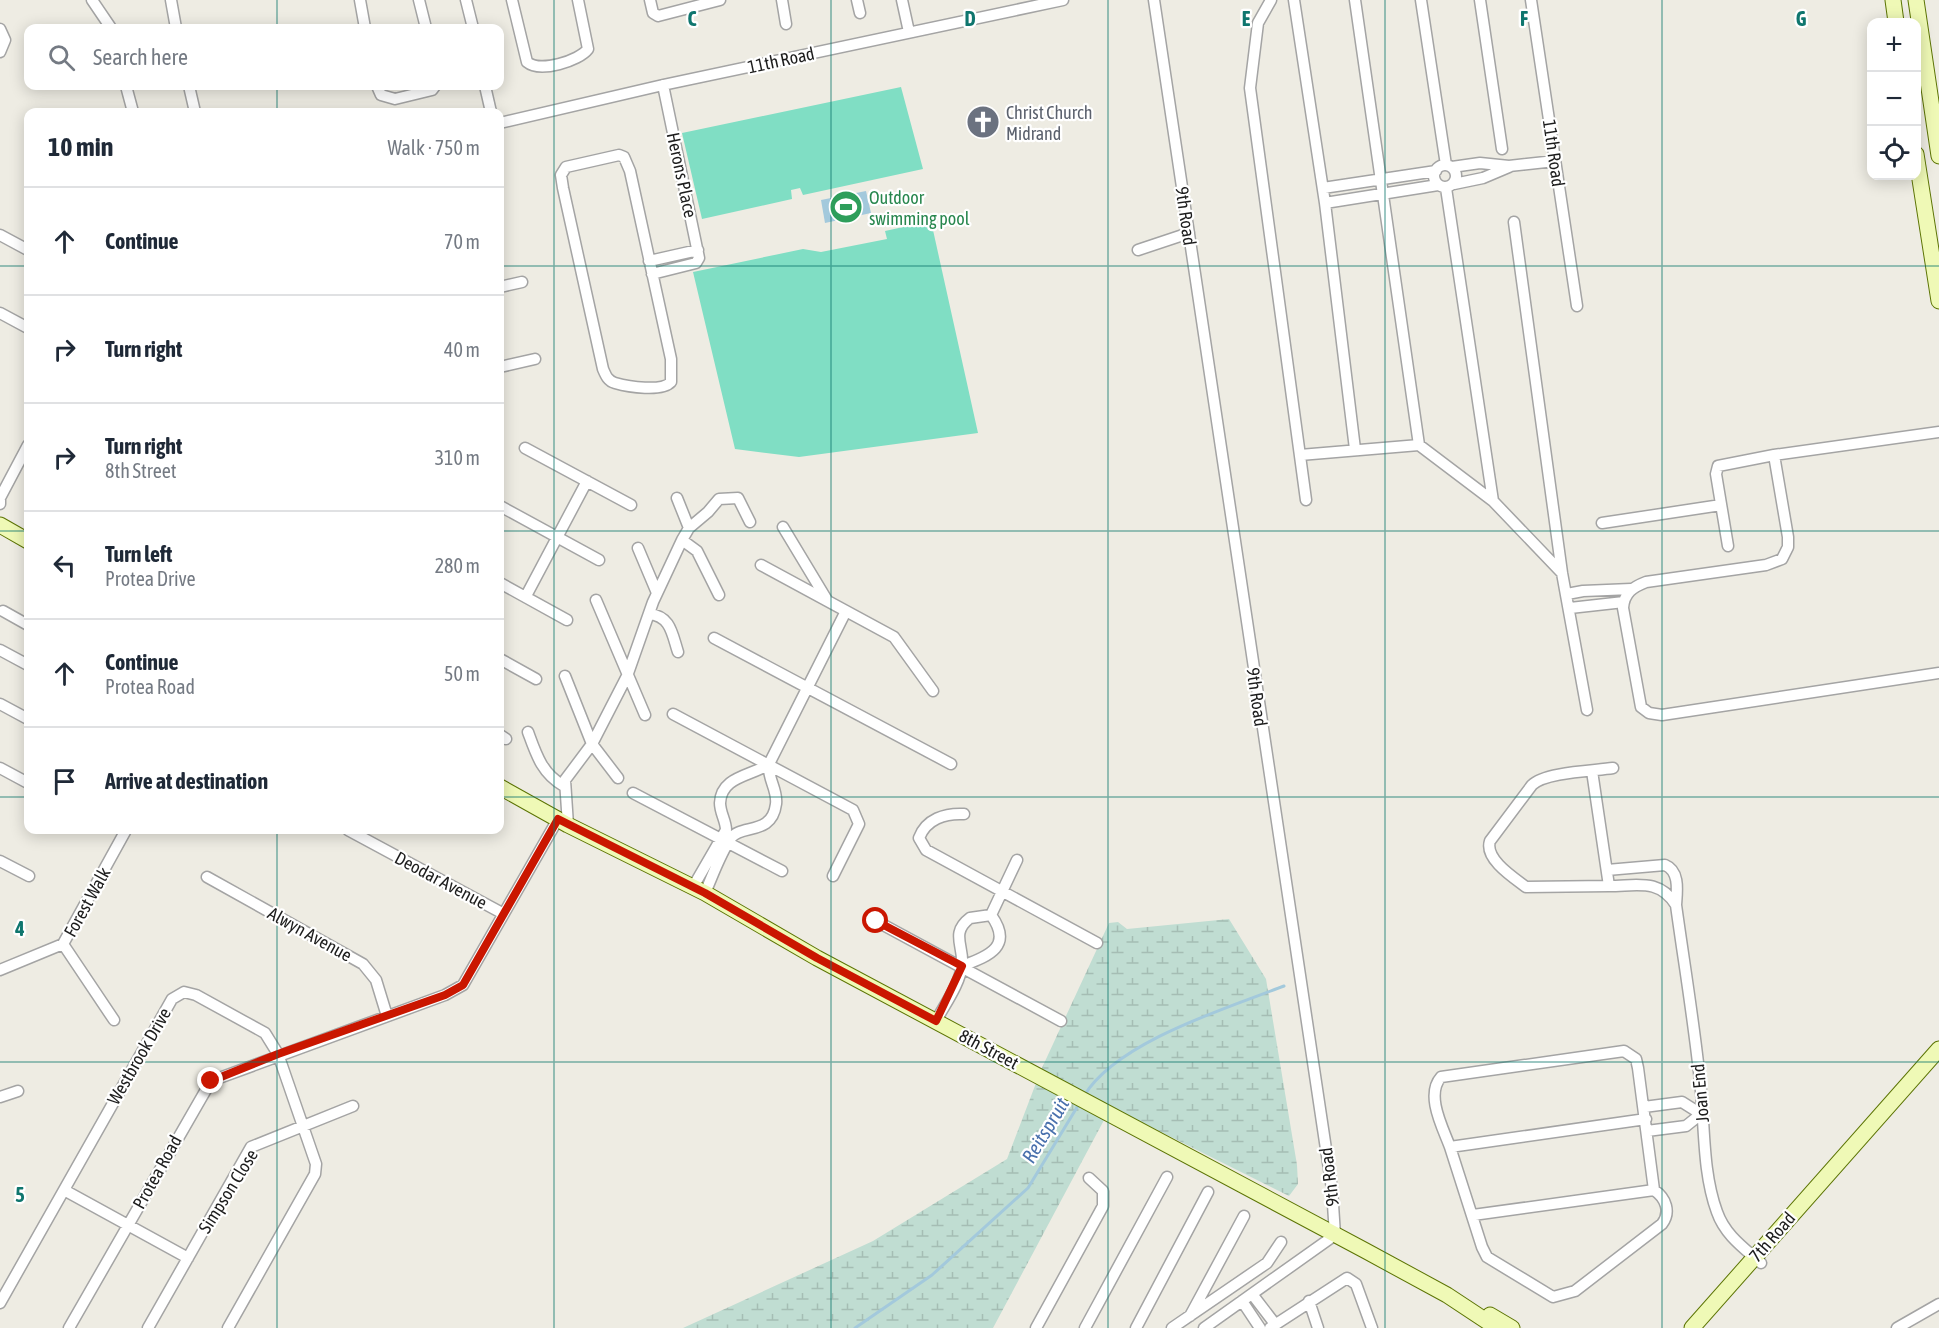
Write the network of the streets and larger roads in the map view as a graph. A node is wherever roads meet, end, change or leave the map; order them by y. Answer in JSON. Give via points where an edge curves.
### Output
{"nodes":[{"id":1,"x":92,"y":0,"type":"edge"},
{"id":2,"x":171,"y":0,"type":"edge"},
{"id":3,"x":360,"y":0,"type":"edge"},
{"id":4,"x":419,"y":0,"type":"edge"},
{"id":5,"x":466,"y":0,"type":"edge"},
{"id":6,"x":512,"y":0,"type":"edge"},
{"id":7,"x":578,"y":0,"type":"edge"},
{"id":8,"x":650,"y":0,"type":"edge"},
{"id":9,"x":720,"y":0,"type":"edge"},
{"id":10,"x":782,"y":0,"type":"edge"},
{"id":11,"x":857,"y":0,"type":"edge"},
{"id":12,"x":902,"y":0,"type":"edge"},
{"id":13,"x":1063,"y":0,"type":"edge"},
{"id":14,"x":1154,"y":0,"type":"edge"},
{"id":15,"x":1271,"y":0,"type":"edge"},
{"id":16,"x":1294,"y":0,"type":"edge"},
{"id":17,"x":1354,"y":0,"type":"edge"},
{"id":18,"x":1421,"y":0,"type":"edge"},
{"id":19,"x":1480,"y":0,"type":"edge"},
{"id":20,"x":1532,"y":0,"type":"edge"},
{"id":21,"x":1893,"y":0,"type":"edge"},
{"id":22,"x":1902,"y":0,"type":"edge"},
{"id":23,"x":1916,"y":0,"type":"edge"},
{"id":24,"x":860,"y":13,"type":"dead end"},
{"id":25,"x":1895,"y":18,"type":"edge"},
{"id":26,"x":1903,"y":18,"type":"edge"},
{"id":27,"x":108,"y":24,"type":"edge"},
{"id":28,"x":175,"y":24,"type":"edge"},
{"id":29,"x":364,"y":24,"type":"edge"},
{"id":30,"x":425,"y":24,"type":"edge"},
{"id":31,"x":472,"y":24,"type":"edge"},
{"id":32,"x":786,"y":24,"type":"dead end"},
{"id":33,"x":0,"y":28,"type":"edge"},
{"id":34,"x":909,"y":32,"type":"junction"},
{"id":35,"x":0,"y":52,"type":"edge"},
{"id":36,"x":663,"y":85,"type":"junction"},
{"id":37,"x":127,"y":90,"type":"edge"},
{"id":38,"x":190,"y":90,"type":"edge"},
{"id":39,"x":379,"y":90,"type":"edge"},
{"id":40,"x":432,"y":90,"type":"edge"},
{"id":41,"x":486,"y":90,"type":"edge"},
{"id":42,"x":132,"y":108,"type":"edge"},
{"id":43,"x":194,"y":108,"type":"edge"},
{"id":44,"x":491,"y":108,"type":"edge"},
{"id":45,"x":504,"y":122,"type":"edge"},
{"id":46,"x":1502,"y":149,"type":"dead end"},
{"id":47,"x":1939,"y":156,"type":"edge"},
{"id":48,"x":1555,"y":160,"type":"junction"},
{"id":49,"x":1449,"y":166,"type":"junction"},
{"id":50,"x":1509,"y":166,"type":"junction"},
{"id":51,"x":1436,"y":171,"type":"junction"},
{"id":52,"x":1379,"y":179,"type":"junction"},
{"id":53,"x":1921,"y":180,"type":"edge"},
{"id":54,"x":1446,"y":186,"type":"junction"},
{"id":55,"x":1323,"y":188,"type":"junction"},
{"id":56,"x":1381,"y":194,"type":"junction"},
{"id":57,"x":1325,"y":203,"type":"junction"},
{"id":58,"x":1514,"y":222,"type":"dead end"},
{"id":59,"x":1189,"y":233,"type":"junction"},
{"id":60,"x":0,"y":235,"type":"edge"},
{"id":61,"x":24,"y":248,"type":"edge"},
{"id":62,"x":698,"y":250,"type":"junction"},
{"id":63,"x":1138,"y":250,"type":"dead end"},
{"id":64,"x":649,"y":261,"type":"junction"},
{"id":65,"x":652,"y":274,"type":"junction"},
{"id":66,"x":522,"y":282,"type":"dead end"},
{"id":67,"x":504,"y":286,"type":"edge"},
{"id":68,"x":1939,"y":301,"type":"edge"},
{"id":69,"x":1577,"y":306,"type":"dead end"},
{"id":70,"x":0,"y":313,"type":"edge"},
{"id":71,"x":24,"y":326,"type":"edge"},
{"id":72,"x":536,"y":359,"type":"dead end"},
{"id":73,"x":504,"y":366,"type":"edge"},
{"id":74,"x":1939,"y":432,"type":"edge"},
{"id":75,"x":1419,"y":445,"type":"junction"},
{"id":76,"x":525,"y":448,"type":"dead end"},
{"id":77,"x":1355,"y":449,"type":"junction"},
{"id":78,"x":24,"y":453,"type":"edge"},
{"id":79,"x":1300,"y":455,"type":"junction"},
{"id":80,"x":1774,"y":455,"type":"junction"},
{"id":81,"x":587,"y":481,"type":"junction"},
{"id":82,"x":0,"y":498,"type":"edge"},
{"id":83,"x":677,"y":498,"type":"dead end"},
{"id":84,"x":1306,"y":500,"type":"dead end"},
{"id":85,"x":1493,"y":501,"type":"junction"},
{"id":86,"x":0,"y":504,"type":"edge"},
{"id":87,"x":632,"y":505,"type":"dead end"},
{"id":88,"x":1721,"y":505,"type":"junction"},
{"id":89,"x":504,"y":508,"type":"edge"},
{"id":90,"x":0,"y":519,"type":"edge"},
{"id":91,"x":750,"y":522,"type":"dead end"},
{"id":92,"x":1602,"y":523,"type":"dead end"},
{"id":93,"x":0,"y":525,"type":"edge"},
{"id":94,"x":783,"y":527,"type":"dead end"},
{"id":95,"x":689,"y":528,"type":"junction"},
{"id":96,"x":24,"y":531,"type":"edge"},
{"id":97,"x":24,"y":539,"type":"edge"},
{"id":98,"x":555,"y":539,"type":"junction"},
{"id":99,"x":682,"y":540,"type":"junction"},
{"id":100,"x":1728,"y":546,"type":"dead end"},
{"id":101,"x":638,"y":548,"type":"dead end"},
{"id":102,"x":599,"y":560,"type":"dead end"},
{"id":103,"x":761,"y":565,"type":"dead end"},
{"id":104,"x":1562,"y":573,"type":"junction"},
{"id":105,"x":504,"y":584,"type":"edge"},
{"id":106,"x":1631,"y":589,"type":"junction"},
{"id":107,"x":657,"y":593,"type":"junction"},
{"id":108,"x":1567,"y":594,"type":"junction"},
{"id":109,"x":719,"y":595,"type":"dead end"},
{"id":110,"x":526,"y":596,"type":"junction"},
{"id":111,"x":596,"y":600,"type":"dead end"},
{"id":112,"x":827,"y":600,"type":"junction"},
{"id":113,"x":1624,"y":602,"type":"junction"},
{"id":114,"x":1570,"y":608,"type":"junction"},
{"id":115,"x":3,"y":611,"type":"dead end"},
{"id":116,"x":846,"y":611,"type":"junction"},
{"id":117,"x":649,"y":614,"type":"junction"},
{"id":118,"x":567,"y":620,"type":"dead end"},
{"id":119,"x":24,"y":623,"type":"edge"},
{"id":120,"x":714,"y":638,"type":"dead end"},
{"id":121,"x":0,"y":650,"type":"edge"},
{"id":122,"x":678,"y":652,"type":"dead end"},
{"id":123,"x":24,"y":663,"type":"edge"},
{"id":124,"x":504,"y":663,"type":"edge"},
{"id":125,"x":1939,"y":673,"type":"edge"},
{"id":126,"x":565,"y":676,"type":"dead end"},
{"id":127,"x":627,"y":676,"type":"junction"},
{"id":128,"x":536,"y":679,"type":"dead end"},
{"id":129,"x":806,"y":685,"type":"junction"},
{"id":130,"x":933,"y":691,"type":"dead end"},
{"id":131,"x":0,"y":704,"type":"edge"},
{"id":132,"x":1587,"y":710,"type":"dead end"},
{"id":133,"x":673,"y":714,"type":"dead end"},
{"id":134,"x":645,"y":715,"type":"dead end"},
{"id":135,"x":24,"y":717,"type":"edge"},
{"id":136,"x":528,"y":732,"type":"dead end"},
{"id":137,"x":592,"y":744,"type":"junction"},
{"id":138,"x":769,"y":764,"type":"junction"},
{"id":139,"x":951,"y":764,"type":"dead end"},
{"id":140,"x":0,"y":768,"type":"edge"},
{"id":141,"x":1613,"y":768,"type":"dead end"},
{"id":142,"x":1592,"y":771,"type":"junction"},
{"id":143,"x":618,"y":778,"type":"dead end"},
{"id":144,"x":24,"y":781,"type":"edge"},
{"id":145,"x":564,"y":786,"type":"junction"},
{"id":146,"x":504,"y":789,"type":"edge"},
{"id":147,"x":633,"y":793,"type":"dead end"},
{"id":148,"x":964,"y":814,"type":"dead end"},
{"id":149,"x":563,"y":822,"type":"junction"},
{"id":150,"x":124,"y":834,"type":"edge"},
{"id":151,"x":355,"y":834,"type":"edge"},
{"id":152,"x":726,"y":840,"type":"junction"},
{"id":153,"x":1017,"y":860,"type":"dead end"},
{"id":154,"x":0,"y":861,"type":"edge"},
{"id":155,"x":1653,"y":866,"type":"junction"},
{"id":156,"x":1608,"y":870,"type":"junction"},
{"id":157,"x":782,"y":871,"type":"dead end"},
{"id":158,"x":29,"y":876,"type":"dead end"},
{"id":159,"x":833,"y":876,"type":"dead end"},
{"id":160,"x":207,"y":877,"type":"dead end"},
{"id":161,"x":1655,"y":885,"type":"junction"},
{"id":162,"x":1609,"y":886,"type":"junction"},
{"id":163,"x":699,"y":890,"type":"junction"},
{"id":164,"x":1002,"y":890,"type":"junction"},
{"id":165,"x":1676,"y":905,"type":"junction"},
{"id":166,"x":502,"y":913,"type":"junction"},
{"id":167,"x":991,"y":915,"type":"junction"},
{"id":168,"x":876,"y":921,"type":"dead end"},
{"id":169,"x":1097,"y":943,"type":"dead end"},
{"id":170,"x":63,"y":945,"type":"junction"},
{"id":171,"x":962,"y":966,"type":"junction"},
{"id":172,"x":0,"y":970,"type":"edge"},
{"id":173,"x":387,"y":1016,"type":"junction"},
{"id":174,"x":114,"y":1020,"type":"dead end"},
{"id":175,"x":936,"y":1021,"type":"junction"},
{"id":176,"x":1060,"y":1021,"type":"dead end"},
{"id":177,"x":1939,"y":1049,"type":"edge"},
{"id":178,"x":278,"y":1054,"type":"junction"},
{"id":179,"x":18,"y":1091,"type":"dead end"},
{"id":180,"x":0,"y":1097,"type":"edge"},
{"id":181,"x":352,"y":1106,"type":"dead end"},
{"id":182,"x":1644,"y":1107,"type":"junction"},
{"id":183,"x":1701,"y":1114,"type":"junction"},
{"id":184,"x":304,"y":1125,"type":"junction"},
{"id":185,"x":1646,"y":1125,"type":"junction"},
{"id":186,"x":1450,"y":1148,"type":"junction"},
{"id":187,"x":1167,"y":1177,"type":"dead end"},
{"id":188,"x":1089,"y":1179,"type":"dead end"},
{"id":189,"x":64,"y":1190,"type":"junction"},
{"id":190,"x":1654,"y":1190,"type":"junction"},
{"id":191,"x":1208,"y":1192,"type":"dead end"},
{"id":192,"x":1473,"y":1215,"type":"junction"},
{"id":193,"x":1244,"y":1216,"type":"dead end"},
{"id":194,"x":129,"y":1224,"type":"junction"},
{"id":195,"x":1335,"y":1235,"type":"junction"},
{"id":196,"x":1281,"y":1242,"type":"dead end"},
{"id":197,"x":188,"y":1258,"type":"junction"},
{"id":198,"x":1758,"y":1260,"type":"junction"},
{"id":199,"x":1252,"y":1294,"type":"junction"},
{"id":200,"x":1447,"y":1295,"type":"junction"},
{"id":201,"x":1242,"y":1301,"type":"junction"},
{"id":202,"x":1309,"y":1301,"type":"junction"},
{"id":203,"x":0,"y":1303,"type":"edge"},
{"id":204,"x":1939,"y":1304,"type":"edge"},
{"id":205,"x":1189,"y":1318,"type":"junction"},
{"id":206,"x":1273,"y":1326,"type":"edge"},
{"id":207,"x":69,"y":1328,"type":"edge"},
{"id":208,"x":148,"y":1328,"type":"edge"},
{"id":209,"x":228,"y":1328,"type":"edge"},
{"id":210,"x":1036,"y":1328,"type":"edge"},
{"id":211,"x":1085,"y":1328,"type":"edge"},
{"id":212,"x":1136,"y":1328,"type":"edge"},
{"id":213,"x":1172,"y":1328,"type":"edge"},
{"id":214,"x":1204,"y":1328,"type":"edge"},
{"id":215,"x":1260,"y":1328,"type":"edge"},
{"id":216,"x":1317,"y":1328,"type":"edge"},
{"id":217,"x":1372,"y":1328,"type":"edge"},
{"id":218,"x":1497,"y":1328,"type":"edge"},
{"id":219,"x":1512,"y":1328,"type":"edge"},
{"id":220,"x":1692,"y":1328,"type":"edge"},
{"id":221,"x":1704,"y":1328,"type":"edge"},
{"id":222,"x":1897,"y":1328,"type":"edge"}],
"edges":[{"from":1,"to":27,"type":"street"},
{"from":2,"to":28,"type":"street"},
{"from":3,"to":29,"type":"street"},
{"from":4,"to":30,"type":"street"},
{"from":5,"to":31,"type":"street"},
{"from":6,"to":7,"type":"street","via":[[527,62],[540,67],[578,58],[588,49]]},
{"from":8,"to":9,"type":"street","via":[[653,13],[658,16]]},
{"from":10,"to":32,"type":"street"},
{"from":11,"to":24,"type":"street"},
{"from":12,"to":34,"type":"street"},
{"from":13,"to":34,"type":"street","name":"11th Road"},
{"from":14,"to":59,"type":"street","name":"9th Road"},
{"from":15,"to":79,"type":"street","via":[[1258,23],[1250,88]]},
{"from":16,"to":55,"type":"street"},
{"from":17,"to":52,"type":"street"},
{"from":18,"to":49,"type":"street"},
{"from":19,"to":46,"type":"street"},
{"from":20,"to":48,"type":"street","name":"11th Road"},
{"from":21,"to":25,"type":"street"},
{"from":22,"to":26,"type":"street"},
{"from":23,"to":47,"type":"street"},
{"from":33,"to":35,"type":"street","via":[[5,40]]},
{"from":34,"to":36,"type":"street","name":"11th Road"},
{"from":36,"to":45,"type":"street","name":"11th Road"},
{"from":36,"to":62,"type":"street","name":"Herons Place"},
{"from":37,"to":42,"type":"street"},
{"from":38,"to":43,"type":"street"},
{"from":39,"to":40,"type":"street","via":[[381,95],[395,99]]},
{"from":41,"to":44,"type":"street"},
{"from":48,"to":50,"type":"street"},
{"from":48,"to":69,"type":"street","name":"11th Road"},
{"from":49,"to":50,"type":"street"},
{"from":49,"to":51,"type":"street"},
{"from":49,"to":54,"type":"street","via":[[1456,175]]},
{"from":50,"to":54,"type":"street","via":[[1483,178]]},
{"from":51,"to":52,"type":"street"},
{"from":51,"to":54,"type":"street","via":[[1434,177]]},
{"from":52,"to":55,"type":"street"},
{"from":52,"to":56,"type":"street"},
{"from":53,"to":68,"type":"street"},
{"from":54,"to":56,"type":"street"},
{"from":54,"to":85,"type":"street"},
{"from":55,"to":57,"type":"street"},
{"from":56,"to":57,"type":"street"},
{"from":56,"to":75,"type":"street"},
{"from":57,"to":77,"type":"street"},
{"from":58,"to":104,"type":"street"},
{"from":59,"to":63,"type":"street"},
{"from":59,"to":195,"type":"street","name":"9th Road","via":[[1332,1189]]},
{"from":60,"to":61,"type":"street"},
{"from":62,"to":64,"type":"street"},
{"from":62,"to":65,"type":"street","name":"Herons Place","via":[[696,263]]},
{"from":64,"to":65,"type":"street"},
{"from":64,"to":65,"type":"street","via":[[624,157],[572,164],[562,170],[603,369],[615,383],[662,388],[671,382],[671,359]]},
{"from":66,"to":67,"type":"street"},
{"from":70,"to":71,"type":"street"},
{"from":72,"to":73,"type":"street"},
{"from":74,"to":80,"type":"street"},
{"from":75,"to":77,"type":"street"},
{"from":75,"to":85,"type":"street"},
{"from":76,"to":81,"type":"street"},
{"from":77,"to":79,"type":"street"},
{"from":78,"to":82,"type":"street"},
{"from":79,"to":84,"type":"street"},
{"from":80,"to":88,"type":"street","via":[[1718,466]]},
{"from":80,"to":106,"type":"street","via":[[1788,537],[1782,559],[1766,565],[1646,582]]},
{"from":81,"to":87,"type":"street"},
{"from":81,"to":98,"type":"street"},
{"from":82,"to":86,"type":"street"},
{"from":83,"to":95,"type":"street"},
{"from":85,"to":104,"type":"street"},
{"from":88,"to":92,"type":"street"},
{"from":88,"to":100,"type":"street"},
{"from":89,"to":98,"type":"street"},
{"from":90,"to":96,"type":"street"},
{"from":91,"to":95,"type":"street","via":[[738,498],[730,497],[716,502]]},
{"from":93,"to":97,"type":"street"},
{"from":94,"to":112,"type":"street"},
{"from":95,"to":99,"type":"street"},
{"from":98,"to":102,"type":"street"},
{"from":98,"to":110,"type":"street"},
{"from":99,"to":107,"type":"street"},
{"from":99,"to":109,"type":"street","via":[[697,550]]},
{"from":101,"to":107,"type":"street"},
{"from":103,"to":112,"type":"street"},
{"from":104,"to":108,"type":"street"},
{"from":105,"to":110,"type":"street"},
{"from":106,"to":108,"type":"street"},
{"from":106,"to":113,"type":"street"},
{"from":107,"to":117,"type":"street"},
{"from":108,"to":114,"type":"street"},
{"from":110,"to":118,"type":"street"},
{"from":111,"to":127,"type":"street"},
{"from":112,"to":116,"type":"street"},
{"from":113,"to":114,"type":"street"},
{"from":113,"to":125,"type":"street","via":[[1639,702],[1645,711],[1655,715]]},
{"from":114,"to":132,"type":"street"},
{"from":115,"to":119,"type":"street"},
{"from":116,"to":129,"type":"street"},
{"from":116,"to":130,"type":"street","via":[[894,637]]},
{"from":117,"to":122,"type":"street","via":[[667,621]]},
{"from":117,"to":127,"type":"street"},
{"from":120,"to":129,"type":"street"},
{"from":121,"to":123,"type":"street"},
{"from":124,"to":128,"type":"street"},
{"from":126,"to":137,"type":"street"},
{"from":127,"to":134,"type":"street"},
{"from":127,"to":137,"type":"street"},
{"from":129,"to":138,"type":"street"},
{"from":129,"to":139,"type":"street"},
{"from":131,"to":135,"type":"street"},
{"from":133,"to":138,"type":"street"},
{"from":136,"to":145,"type":"street","via":[[541,766]]},
{"from":137,"to":143,"type":"street"},
{"from":137,"to":145,"type":"street","via":[[569,772]]},
{"from":138,"to":152,"type":"street","via":[[727,786],[720,802]]},
{"from":138,"to":152,"type":"street","via":[[768,776],[776,798],[773,812],[755,830]]},
{"from":138,"to":159,"type":"street","via":[[858,815],[855,835]]},
{"from":140,"to":144,"type":"street"},
{"from":141,"to":142,"type":"street"},
{"from":142,"to":156,"type":"street"},
{"from":142,"to":162,"type":"street","via":[[1536,781],[1488,849],[1527,887]]},
{"from":145,"to":149,"type":"street"},
{"from":146,"to":149,"type":"street","name":"8th Street"},
{"from":147,"to":152,"type":"street"},
{"from":148,"to":164,"type":"street","via":[[950,813],[937,818],[923,831],[920,841],[926,850]]},
{"from":149,"to":163,"type":"street","name":"8th Street"},
{"from":149,"to":166,"type":"street","name":"Protea Road"},
{"from":150,"to":170,"type":"street","name":"Forest Walk"},
{"from":151,"to":166,"type":"street","name":"Deodar Avenue"},
{"from":152,"to":157,"type":"street"},
{"from":152,"to":163,"type":"street"},
{"from":153,"to":164,"type":"street"},
{"from":154,"to":158,"type":"street"},
{"from":155,"to":156,"type":"street"},
{"from":155,"to":161,"type":"street"},
{"from":155,"to":165,"type":"street","name":"Joan End","via":[[1665,865],[1673,871]]},
{"from":156,"to":162,"type":"street"},
{"from":160,"to":173,"type":"street","name":"Alwyn Avenue","via":[[363,964],[376,980]]},
{"from":161,"to":162,"type":"street"},
{"from":161,"to":165,"type":"street","via":[[1669,894]]},
{"from":163,"to":175,"type":"street","name":"8th Street"},
{"from":164,"to":167,"type":"street"},
{"from":164,"to":169,"type":"street"},
{"from":165,"to":183,"type":"street","name":"Joan End"},
{"from":166,"to":173,"type":"street","name":"Protea Road","via":[[463,985]]},
{"from":167,"to":171,"type":"street","via":[[974,916],[959,929]]},
{"from":167,"to":171,"type":"street","via":[[1000,933],[997,947],[987,956]]},
{"from":168,"to":171,"type":"street"},
{"from":170,"to":172,"type":"street","name":"Forest Walk"},
{"from":170,"to":174,"type":"street"},
{"from":171,"to":175,"type":"street"},
{"from":171,"to":176,"type":"street"},
{"from":173,"to":178,"type":"street","name":"Protea Road"},
{"from":175,"to":195,"type":"street","name":"8th Street"},
{"from":177,"to":198,"type":"street","name":"7th Road","via":[[1835,1165]]},
{"from":178,"to":184,"type":"street","name":"Westbrook Drive"},
{"from":178,"to":189,"type":"street","name":"Westbrook Drive","via":[[269,1037],[258,1028],[196,995],[179,993]]},
{"from":178,"to":194,"type":"street","name":"Protea Road","via":[[218,1077],[205,1088]]},
{"from":179,"to":180,"type":"street"},
{"from":181,"to":184,"type":"street","name":"Simpson Close"},
{"from":182,"to":183,"type":"street","via":[[1682,1102]]},
{"from":182,"to":185,"type":"street"},
{"from":182,"to":186,"type":"street","via":[[1636,1059],[1624,1052],[1448,1074],[1434,1088]]},
{"from":183,"to":185,"type":"street","via":[[1686,1126]]},
{"from":183,"to":198,"type":"street","name":"Joan End","via":[[1717,1212],[1728,1232]]},
{"from":184,"to":197,"type":"street","name":"Simpson Close","via":[[251,1147]]},
{"from":184,"to":209,"type":"street","name":"Westbrook Drive","via":[[314,1154],[315,1173]]},
{"from":185,"to":186,"type":"street"},
{"from":185,"to":190,"type":"street"},
{"from":186,"to":192,"type":"street"},
{"from":187,"to":211,"type":"street"},
{"from":188,"to":210,"type":"street","via":[[1103,1191],[1103,1206]]},
{"from":189,"to":194,"type":"street"},
{"from":189,"to":203,"type":"street","name":"Westbrook Drive"},
{"from":190,"to":192,"type":"street"},
{"from":190,"to":192,"type":"street","via":[[1667,1209],[1662,1224],[1575,1291],[1561,1297],[1547,1295],[1492,1262],[1482,1247]]},
{"from":191,"to":212,"type":"street"},
{"from":193,"to":205,"type":"street"},
{"from":194,"to":197,"type":"street"},
{"from":194,"to":207,"type":"street","name":"Protea Road"},
{"from":195,"to":199,"type":"street"},
{"from":195,"to":200,"type":"street","name":"8th Street"},
{"from":196,"to":205,"type":"street","via":[[1267,1263]]},
{"from":197,"to":208,"type":"street","name":"Simpson Close"},
{"from":198,"to":220,"type":"street","name":"7th Road"},
{"from":198,"to":221,"type":"street","name":"7th Road"},
{"from":199,"to":201,"type":"street"},
{"from":199,"to":206,"type":"street"},
{"from":200,"to":218,"type":"street","name":"8th Street"},
{"from":200,"to":219,"type":"street","name":"8th Street"},
{"from":201,"to":214,"type":"street"},
{"from":201,"to":215,"type":"street"},
{"from":202,"to":206,"type":"street"},
{"from":202,"to":216,"type":"street"},
{"from":202,"to":217,"type":"street","via":[[1343,1278],[1351,1278]]},
{"from":204,"to":222,"type":"street"},
{"from":205,"to":213,"type":"street"}]}
